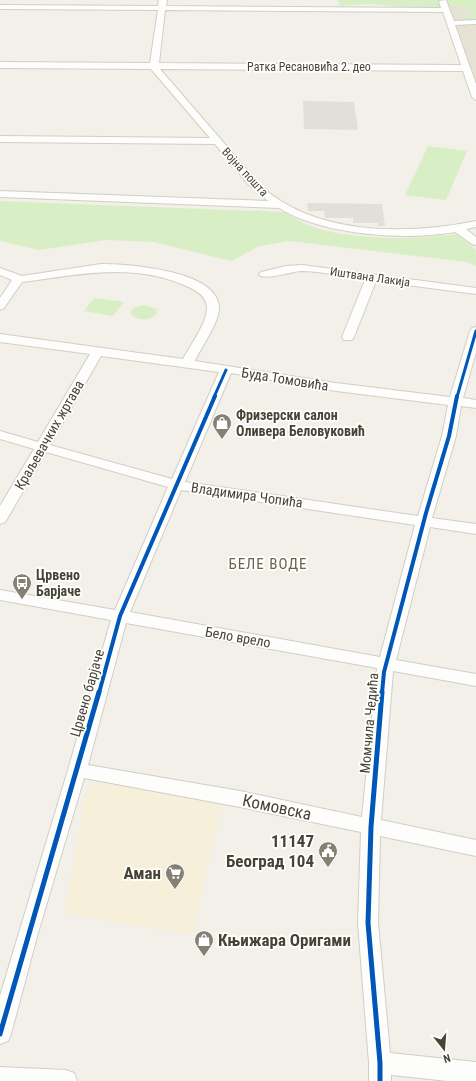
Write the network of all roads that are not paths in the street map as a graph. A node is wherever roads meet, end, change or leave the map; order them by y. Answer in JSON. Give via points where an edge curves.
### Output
{"nodes":[{"id":1,"x":442,"y":0,"type":"edge"},
{"id":2,"x":162,"y":4,"type":"edge"},
{"id":3,"x":0,"y":7,"type":"edge"},
{"id":4,"x":447,"y":10,"type":"junction"},
{"id":5,"x":476,"y":22,"type":"edge"},
{"id":6,"x":450,"y":23,"type":"junction"},
{"id":7,"x":476,"y":60,"type":"edge"},
{"id":8,"x":463,"y":64,"type":"junction"},
{"id":9,"x":0,"y":65,"type":"edge"},
{"id":10,"x":154,"y":66,"type":"junction"},
{"id":11,"x":473,"y":79,"type":"edge"},
{"id":12,"x":476,"y":98,"type":"edge"},
{"id":13,"x":0,"y":140,"type":"edge"},
{"id":14,"x":217,"y":141,"type":"junction"},
{"id":15,"x":0,"y":194,"type":"edge"},
{"id":16,"x":279,"y":205,"type":"junction"},
{"id":17,"x":476,"y":224,"type":"edge"},
{"id":18,"x":457,"y":228,"type":"junction"},
{"id":19,"x":476,"y":242,"type":"edge"},
{"id":20,"x":0,"y":271,"type":"edge"},
{"id":21,"x":265,"y":274,"type":"dead end"},
{"id":22,"x":372,"y":277,"type":"junction"},
{"id":23,"x":19,"y":279,"type":"junction"},
{"id":24,"x":476,"y":291,"type":"edge"},
{"id":25,"x":0,"y":306,"type":"edge"},
{"id":26,"x":476,"y":331,"type":"edge"},
{"id":27,"x":348,"y":337,"type":"dead end"},
{"id":28,"x":0,"y":338,"type":"edge"},
{"id":29,"x":97,"y":352,"type":"junction"},
{"id":30,"x":186,"y":364,"type":"junction"},
{"id":31,"x":226,"y":370,"type":"junction"},
{"id":32,"x":455,"y":402,"type":"junction"},
{"id":33,"x":476,"y":404,"type":"edge"},
{"id":34,"x":0,"y":435,"type":"edge"},
{"id":35,"x":42,"y":447,"type":"junction"},
{"id":36,"x":176,"y":485,"type":"junction"},
{"id":37,"x":0,"y":519,"type":"edge"},
{"id":38,"x":424,"y":521,"type":"junction"},
{"id":39,"x":476,"y":529,"type":"edge"},
{"id":40,"x":0,"y":595,"type":"edge"},
{"id":41,"x":120,"y":616,"type":"junction"},
{"id":42,"x":386,"y":664,"type":"junction"},
{"id":43,"x":476,"y":680,"type":"edge"},
{"id":44,"x":77,"y":770,"type":"junction"},
{"id":45,"x":371,"y":827,"type":"junction"},
{"id":46,"x":476,"y":848,"type":"edge"},
{"id":47,"x":0,"y":1034,"type":"edge"},
{"id":48,"x":380,"y":1072,"type":"edge"},
{"id":49,"x":476,"y":1073,"type":"edge"},
{"id":50,"x":0,"y":1078,"type":"edge"},
{"id":51,"x":66,"y":1081,"type":"edge"}],
"edges":[{"from":1,"to":4,"type":"street"},
{"from":2,"to":3,"type":"street"},
{"from":2,"to":4,"type":"street"},
{"from":2,"to":10,"type":"street"},
{"from":4,"to":6,"type":"street"},
{"from":5,"to":6,"type":"street"},
{"from":6,"to":8,"type":"street"},
{"from":7,"to":8,"type":"street","name":"Ратка Ресановића 2. део"},
{"from":8,"to":10,"type":"street","name":"Ратка Ресановића 2. део"},
{"from":8,"to":11,"type":"street"},
{"from":9,"to":10,"type":"street","name":"Ратка Ресановића 2. део"},
{"from":10,"to":14,"type":"street","name":"Војна пошта"},
{"from":11,"to":12,"type":"street"},
{"from":13,"to":14,"type":"street"},
{"from":14,"to":16,"type":"street","name":"Војна пошта","via":[[262,192]]},
{"from":15,"to":16,"type":"street"},
{"from":16,"to":18,"type":"street","name":"Војна пошта","via":[[317,220],[370,231],[420,232]]},
{"from":17,"to":18,"type":"street","name":"Војна пошта"},
{"from":18,"to":19,"type":"street"},
{"from":20,"to":23,"type":"street"},
{"from":21,"to":22,"type":"street","name":"Иштвана Лакија","via":[[302,268]]},
{"from":22,"to":24,"type":"street","name":"Иштвана Лакија"},
{"from":22,"to":27,"type":"street"},
{"from":23,"to":25,"type":"street"},
{"from":23,"to":30,"type":"street","via":[[88,268],[126,267],[167,274],[194,285],[210,297],[213,311]]},
{"from":26,"to":32,"type":"street","name":"Момчила Чедића"},
{"from":28,"to":29,"type":"street","name":"Буда Томовића"},
{"from":29,"to":30,"type":"street","name":"Буда Томовића"},
{"from":29,"to":35,"type":"street","name":"Краљевачких жртава"},
{"from":30,"to":31,"type":"street","name":"Буда Томовића"},
{"from":31,"to":32,"type":"street","name":"Буда Томовића"},
{"from":31,"to":36,"type":"street","name":"Црвено барјаче"},
{"from":32,"to":33,"type":"street","name":"Буда Томовића"},
{"from":32,"to":38,"type":"street","name":"Момчила Чедића","via":[[449,436]]},
{"from":34,"to":35,"type":"street","name":"Владимира Чопића"},
{"from":35,"to":36,"type":"street","name":"Владимира Чопића"},
{"from":35,"to":37,"type":"street","name":"Краљевачких жртава"},
{"from":36,"to":38,"type":"street","name":"Владимира Чопића"},
{"from":36,"to":41,"type":"street","name":"Црвено барјаче"},
{"from":38,"to":39,"type":"street","name":"Владимира Чопића"},
{"from":38,"to":42,"type":"street","name":"Момчила Чедића"},
{"from":40,"to":41,"type":"street","name":"Бело врело"},
{"from":41,"to":42,"type":"street","name":"Бело врело"},
{"from":41,"to":44,"type":"street","name":"Црвено барјаче"},
{"from":42,"to":43,"type":"street","name":"Бело врело"},
{"from":42,"to":45,"type":"street","name":"Момчила Чедића"},
{"from":44,"to":45,"type":"street","name":"Комовска","via":[[240,799]]},
{"from":44,"to":47,"type":"street","name":"Црвено барјаче"},
{"from":45,"to":46,"type":"street","name":"Комовска"},
{"from":45,"to":48,"type":"street","name":"Момчила Чедића","via":[[368,923]]},
{"from":48,"to":49,"type":"street"},
{"from":50,"to":51,"type":"street"}]}
